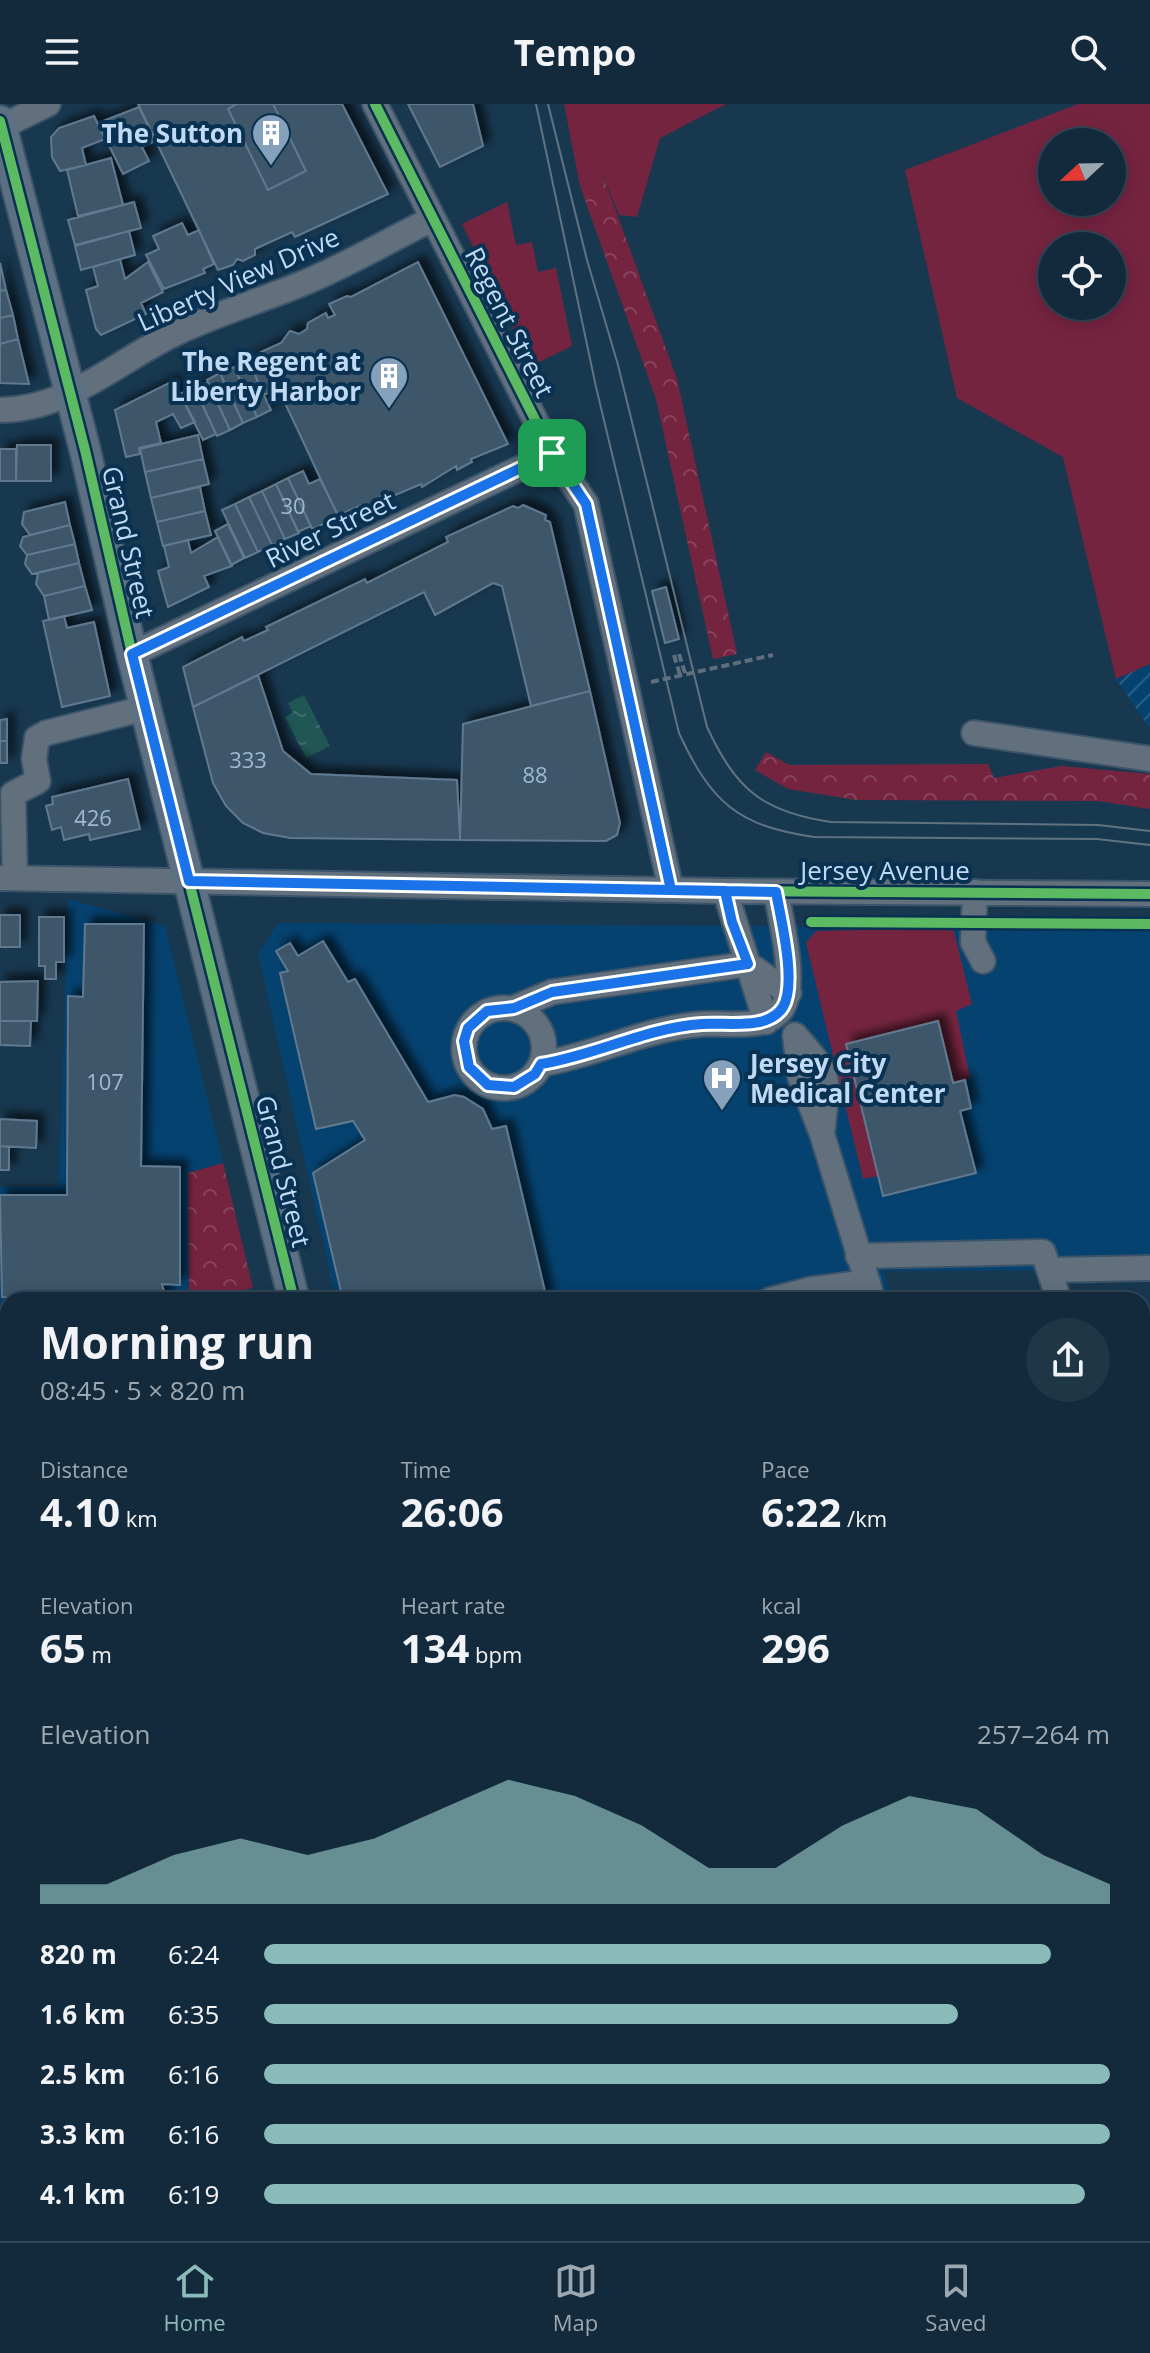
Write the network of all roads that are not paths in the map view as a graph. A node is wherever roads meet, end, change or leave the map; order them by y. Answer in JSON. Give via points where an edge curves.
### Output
{"nodes":[{"id":1,"x":48,"y":104,"type":"edge"},
{"id":2,"x":375,"y":104,"type":"edge"},
{"id":3,"x":1,"y":124,"type":"edge"},
{"id":4,"x":432,"y":219,"type":"junction"},
{"id":5,"x":71,"y":394,"type":"junction"},
{"id":6,"x":0,"y":410,"type":"edge"},
{"id":7,"x":552,"y":453,"type":"junction"},
{"id":8,"x":132,"y":654,"type":"junction"},
{"id":9,"x":146,"y":708,"type":"junction"},
{"id":10,"x":974,"y":733,"type":"dead end"},
{"id":11,"x":1150,"y":759,"type":"edge"},
{"id":12,"x":7,"y":878,"type":"edge"},
{"id":13,"x":189,"y":881,"type":"junction"},
{"id":14,"x":671,"y":890,"type":"junction"},
{"id":15,"x":725,"y":891,"type":"junction"},
{"id":16,"x":776,"y":892,"type":"junction"},
{"id":17,"x":975,"y":892,"type":"junction"},
{"id":18,"x":1150,"y":894,"type":"edge"},
{"id":19,"x":748,"y":964,"type":"junction"},
{"id":20,"x":984,"y":964,"type":"dead end"},
{"id":21,"x":514,"y":1008,"type":"junction"},
{"id":22,"x":779,"y":1008,"type":"junction"},
{"id":23,"x":795,"y":1035,"type":"junction"},
{"id":24,"x":541,"y":1064,"type":"junction"},
{"id":25,"x":822,"y":1134,"type":"junction"},
{"id":26,"x":858,"y":1256,"type":"junction"},
{"id":27,"x":1150,"y":1268,"type":"edge"},
{"id":28,"x":1051,"y":1270,"type":"junction"},
{"id":29,"x":871,"y":1291,"type":"edge"},
{"id":30,"x":292,"y":1292,"type":"edge"},
{"id":31,"x":800,"y":1292,"type":"edge"},
{"id":32,"x":1057,"y":1292,"type":"edge"}],
"edges":[{"from":1,"to":3,"type":"street"},
{"from":2,"to":4,"type":"street","name":"Regent Street"},
{"from":3,"to":5,"type":"main road","name":"Grand Street"},
{"from":4,"to":5,"type":"street","name":"Liberty View Drive","via":[[310,280],[163,339]]},
{"from":4,"to":7,"type":"street","name":"Regent Street"},
{"from":5,"to":6,"type":"street","name":"Liberty View Drive","via":[[27,410]]},
{"from":5,"to":8,"type":"main road","name":"Grand Street"},
{"from":7,"to":8,"type":"street","name":"River Street"},
{"from":7,"to":14,"type":"street","name":"Regent Street","via":[[586,504]]},
{"from":8,"to":9,"type":"main road","name":"Grand Street"},
{"from":9,"to":12,"type":"street","via":[[37,738],[38,781],[13,794]]},
{"from":9,"to":13,"type":"main road","name":"Grand Street"},
{"from":10,"to":11,"type":"street"},
{"from":12,"to":13,"type":"street","name":"Jersey Avenue"},
{"from":13,"to":14,"type":"street","name":"Jersey Avenue"},
{"from":13,"to":30,"type":"main road","name":"Grand Street"},
{"from":14,"to":15,"type":"street","name":"Jersey Avenue"},
{"from":15,"to":16,"type":"street","name":"Jersey Avenue"},
{"from":15,"to":19,"type":"street"},
{"from":16,"to":17,"type":"street","name":"Jersey Avenue"},
{"from":16,"to":22,"type":"street"},
{"from":17,"to":18,"type":"street","name":"Jersey Avenue"},
{"from":17,"to":20,"type":"street","via":[[973,942]]},
{"from":19,"to":21,"type":"street","via":[[552,992]]},
{"from":19,"to":22,"type":"street"},
{"from":19,"to":22,"type":"street"},
{"from":21,"to":24,"type":"street","via":[[540,1029]]},
{"from":21,"to":24,"type":"street","via":[[487,1011],[468,1028],[464,1041],[469,1067],[477,1078],[501,1088],[526,1081]]},
{"from":22,"to":23,"type":"street"},
{"from":22,"to":24,"type":"street","via":[[661,1028],[578,1058]]},
{"from":23,"to":25,"type":"street","via":[[788,1080],[793,1098]]},
{"from":23,"to":25,"type":"street","via":[[825,1070]]},
{"from":25,"to":26,"type":"street"},
{"from":26,"to":28,"type":"street","via":[[1043,1252]]},
{"from":26,"to":29,"type":"street"},
{"from":27,"to":28,"type":"street"},
{"from":28,"to":32,"type":"street"},
{"from":29,"to":31,"type":"street"}]}
